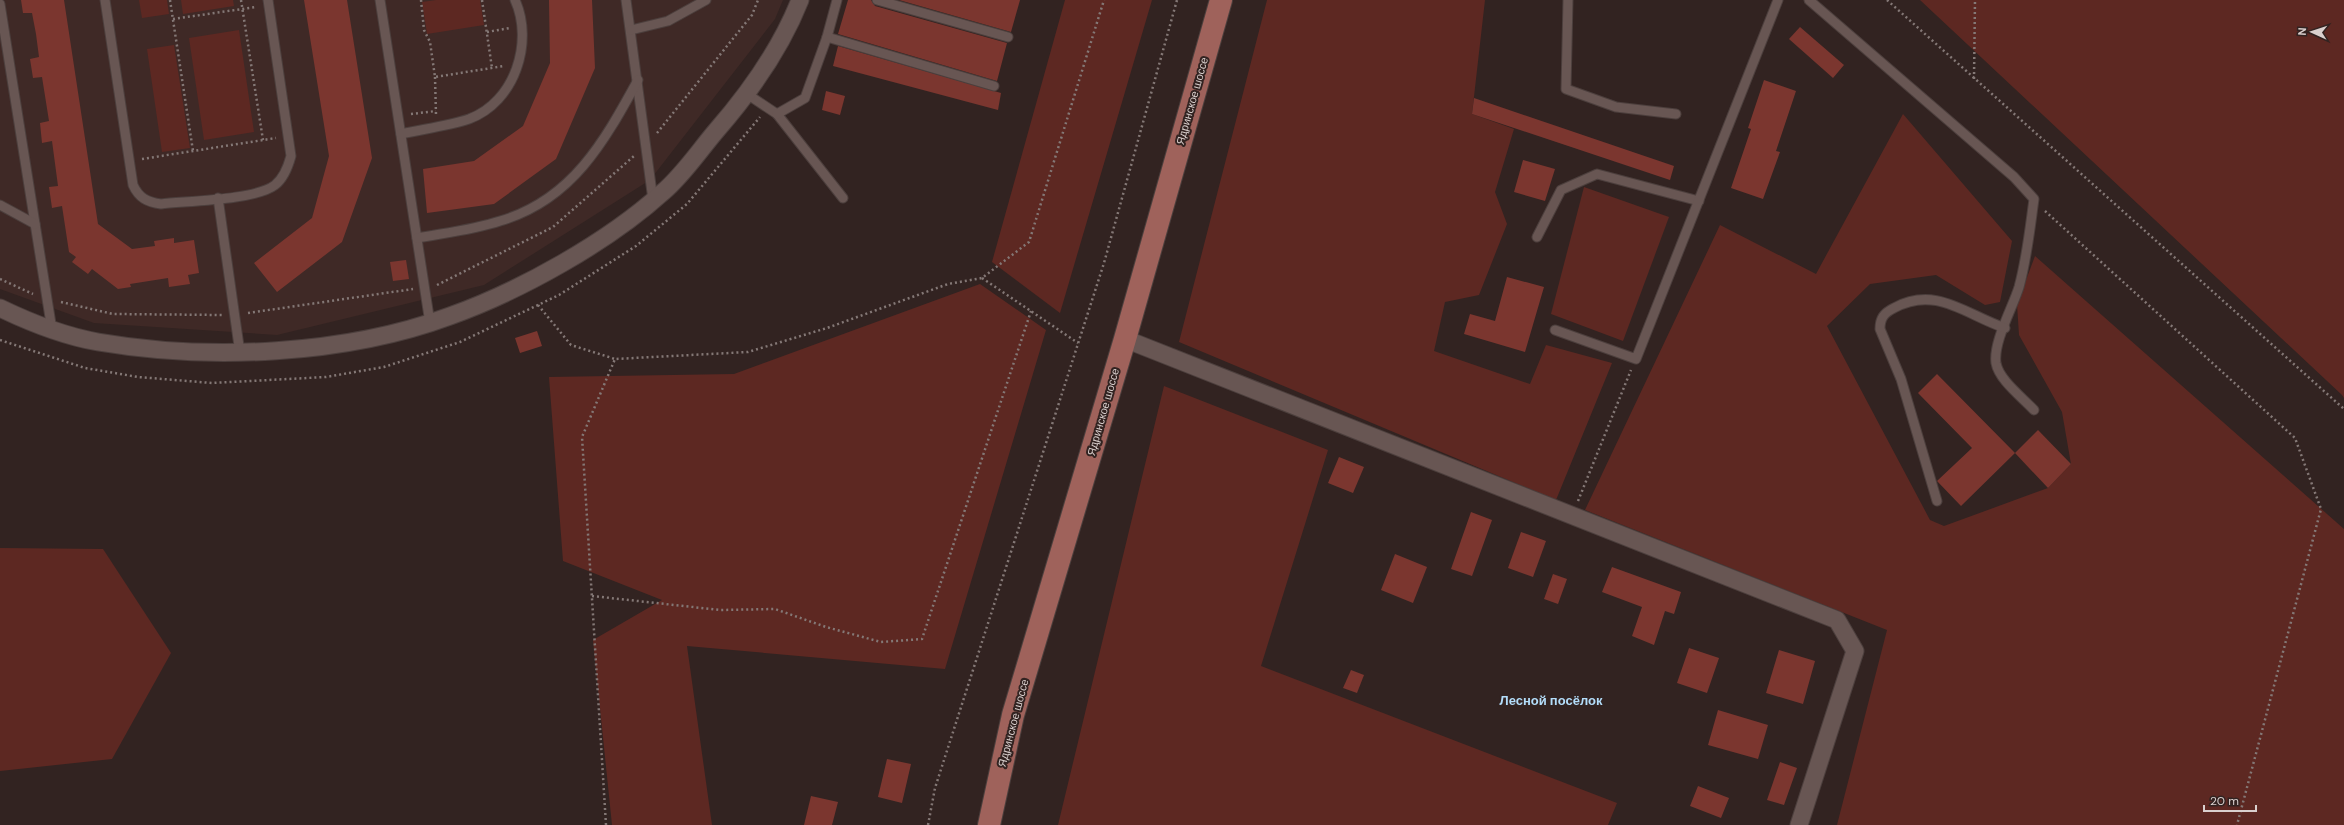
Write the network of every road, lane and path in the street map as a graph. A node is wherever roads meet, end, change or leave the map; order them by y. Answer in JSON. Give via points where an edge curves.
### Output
{"nodes":[{"id":1,"x":105,"y":0,"type":"edge"},
{"id":2,"x":170,"y":0,"type":"edge"},
{"id":3,"x":241,"y":0,"type":"edge"},
{"id":4,"x":380,"y":0,"type":"edge"},
{"id":5,"x":421,"y":0,"type":"edge"},
{"id":6,"x":482,"y":0,"type":"edge"},
{"id":7,"x":515,"y":0,"type":"edge"},
{"id":8,"x":626,"y":0,"type":"edge"},
{"id":9,"x":706,"y":0,"type":"edge"},
{"id":10,"x":800,"y":0,"type":"edge"},
{"id":11,"x":837,"y":0,"type":"edge"},
{"id":12,"x":877,"y":0,"type":"edge"},
{"id":13,"x":1104,"y":0,"type":"edge"},
{"id":14,"x":1177,"y":0,"type":"edge"},
{"id":15,"x":1221,"y":0,"type":"edge"},
{"id":16,"x":1568,"y":0,"type":"edge"},
{"id":17,"x":1778,"y":0,"type":"edge"},
{"id":18,"x":1809,"y":0,"type":"edge"},
{"id":19,"x":1887,"y":0,"type":"edge"},
{"id":20,"x":1975,"y":0,"type":"edge"},
{"id":21,"x":269,"y":2,"type":"edge"},
{"id":22,"x":0,"y":4,"type":"edge"},
{"id":23,"x":242,"y":9,"type":"junction"},
{"id":24,"x":173,"y":19,"type":"junction"},
{"id":25,"x":522,"y":26,"type":"junction"},
{"id":26,"x":631,"y":30,"type":"junction"},
{"id":27,"x":487,"y":32,"type":"junction"},
{"id":28,"x":827,"y":37,"type":"junction"},
{"id":29,"x":1008,"y":38,"type":"dead end"},
{"id":30,"x":518,"y":64,"type":"junction"},
{"id":31,"x":492,"y":68,"type":"junction"},
{"id":32,"x":435,"y":77,"type":"junction"},
{"id":33,"x":1974,"y":79,"type":"junction"},
{"id":34,"x":638,"y":80,"type":"junction"},
{"id":35,"x":994,"y":86,"type":"dead end"},
{"id":36,"x":747,"y":94,"type":"junction"},
{"id":37,"x":436,"y":110,"type":"junction"},
{"id":38,"x":777,"y":114,"type":"junction"},
{"id":39,"x":1676,"y":114,"type":"dead end"},
{"id":40,"x":398,"y":116,"type":"junction"},
{"id":41,"x":436,"y":126,"type":"junction"},
{"id":42,"x":401,"y":134,"type":"junction"},
{"id":43,"x":288,"y":136,"type":"junction"},
{"id":44,"x":263,"y":140,"type":"junction"},
{"id":45,"x":193,"y":151,"type":"junction"},
{"id":46,"x":130,"y":161,"type":"junction"},
{"id":47,"x":218,"y":198,"type":"junction"},
{"id":48,"x":843,"y":198,"type":"dead end"},
{"id":49,"x":2034,"y":199,"type":"junction"},
{"id":50,"x":653,"y":200,"type":"junction"},
{"id":51,"x":1699,"y":201,"type":"junction"},
{"id":52,"x":0,"y":205,"type":"edge"},
{"id":53,"x":35,"y":224,"type":"junction"},
{"id":54,"x":1536,"y":237,"type":"dead end"},
{"id":55,"x":416,"y":238,"type":"junction"},
{"id":56,"x":982,"y":278,"type":"junction"},
{"id":57,"x":538,"y":305,"type":"dead end"},
{"id":58,"x":0,"y":308,"type":"edge"},
{"id":59,"x":1031,"y":311,"type":"junction"},
{"id":60,"x":430,"y":323,"type":"junction"},
{"id":61,"x":2004,"y":328,"type":"junction"},
{"id":62,"x":52,"y":330,"type":"junction"},
{"id":63,"x":1555,"y":330,"type":"dead end"},
{"id":64,"x":1125,"y":339,"type":"junction"},
{"id":65,"x":1078,"y":343,"type":"junction"},
{"id":66,"x":240,"y":353,"type":"junction"},
{"id":67,"x":615,"y":359,"type":"junction"},
{"id":68,"x":1636,"y":359,"type":"junction"},
{"id":69,"x":2344,"y":409,"type":"edge"},
{"id":70,"x":2034,"y":410,"type":"dead end"},
{"id":71,"x":1937,"y":501,"type":"dead end"},
{"id":72,"x":1572,"y":515,"type":"junction"},
{"id":73,"x":592,"y":596,"type":"junction"},
{"id":74,"x":606,"y":825,"type":"edge"},
{"id":75,"x":928,"y":825,"type":"edge"},
{"id":76,"x":989,"y":825,"type":"edge"},
{"id":77,"x":1799,"y":825,"type":"edge"},
{"id":78,"x":2237,"y":825,"type":"edge"}],
"edges":[{"from":1,"to":46,"type":"lane"},
{"from":2,"to":24,"type":"path"},
{"from":3,"to":23,"type":"path"},
{"from":4,"to":40,"type":"lane"},
{"from":5,"to":32,"type":"path","via":[[424,30],[430,42]]},
{"from":6,"to":27,"type":"path"},
{"from":7,"to":25,"type":"lane"},
{"from":8,"to":26,"type":"lane"},
{"from":9,"to":26,"type":"lane","via":[[668,21]]},
{"from":10,"to":36,"type":"street","via":[[792,22]]},
{"from":11,"to":28,"type":"lane"},
{"from":12,"to":29,"type":"lane"},
{"from":13,"to":56,"type":"path","via":[[1029,242]]},
{"from":14,"to":65,"type":"path","via":[[1104,263]]},
{"from":15,"to":64,"type":"main road","name":"Ядринское шоссе"},
{"from":16,"to":39,"type":"lane","via":[[1566,89],[1616,107]]},
{"from":17,"to":51,"type":"lane"},
{"from":18,"to":49,"type":"lane","via":[[2014,177]]},
{"from":19,"to":33,"type":"path"},
{"from":20,"to":33,"type":"path"},
{"from":21,"to":23,"type":"path"},
{"from":21,"to":43,"type":"lane"},
{"from":22,"to":53,"type":"lane"},
{"from":23,"to":24,"type":"path"},
{"from":23,"to":44,"type":"path"},
{"from":24,"to":45,"type":"path"},
{"from":25,"to":27,"type":"path"},
{"from":25,"to":30,"type":"lane","via":[[522,50]]},
{"from":26,"to":34,"type":"lane"},
{"from":27,"to":31,"type":"path"},
{"from":28,"to":35,"type":"lane"},
{"from":28,"to":38,"type":"lane","via":[[805,98]]},
{"from":30,"to":31,"type":"path"},
{"from":30,"to":41,"type":"lane","via":[[503,92],[490,105],[469,119]]},
{"from":31,"to":32,"type":"path"},
{"from":32,"to":37,"type":"path"},
{"from":33,"to":69,"type":"path"},
{"from":34,"to":50,"type":"lane"},
{"from":34,"to":55,"type":"lane","via":[[594,155],[560,190],[531,209],[500,222]]},
{"from":36,"to":38,"type":"lane"},
{"from":36,"to":50,"type":"street","via":[[665,191]]},
{"from":37,"to":40,"type":"path"},
{"from":37,"to":41,"type":"path"},
{"from":38,"to":48,"type":"lane"},
{"from":40,"to":42,"type":"lane"},
{"from":41,"to":42,"type":"lane"},
{"from":42,"to":55,"type":"lane"},
{"from":43,"to":44,"type":"path"},
{"from":43,"to":47,"type":"lane","via":[[291,156],[287,170],[275,185],[267,190],[246,195]]},
{"from":44,"to":45,"type":"path"},
{"from":45,"to":46,"type":"path"},
{"from":46,"to":47,"type":"lane","via":[[133,184],[137,192],[150,203]]},
{"from":47,"to":66,"type":"lane"},
{"from":49,"to":61,"type":"lane","via":[[2019,287]]},
{"from":49,"to":78,"type":"path","via":[[2295,438],[2321,509]]},
{"from":50,"to":60,"type":"street","via":[[621,226],[533,279]]},
{"from":51,"to":54,"type":"lane","via":[[1597,174],[1562,190]]},
{"from":51,"to":68,"type":"lane"},
{"from":52,"to":53,"type":"lane"},
{"from":53,"to":62,"type":"lane"},
{"from":55,"to":60,"type":"lane"},
{"from":56,"to":59,"type":"path"},
{"from":56,"to":67,"type":"path","via":[[948,284],[827,328],[748,352]]},
{"from":57,"to":67,"type":"path","via":[[571,345]]},
{"from":58,"to":62,"type":"street"},
{"from":59,"to":65,"type":"path"},
{"from":59,"to":73,"type":"path","via":[[922,639],[881,642],[774,609],[720,610]]},
{"from":60,"to":66,"type":"street","via":[[369,338],[304,348]]},
{"from":61,"to":70,"type":"lane","via":[[1997,348],[1996,362],[1999,372]]},
{"from":61,"to":71,"type":"lane","via":[[1942,301],[1919,300],[1901,305],[1885,313],[1880,322],[1880,329],[1901,379]]},
{"from":62,"to":66,"type":"street","via":[[97,342],[148,349]]},
{"from":63,"to":68,"type":"lane"},
{"from":64,"to":72,"type":"street"},
{"from":64,"to":76,"type":"main road","name":"Ядринское шоссе","via":[[1013,715]]},
{"from":65,"to":75,"type":"path","via":[[935,788]]},
{"from":67,"to":73,"type":"path","via":[[582,437]]},
{"from":68,"to":72,"type":"path"},
{"from":72,"to":77,"type":"street","via":[[1837,620],[1855,651]]},
{"from":73,"to":74,"type":"path"}]}
